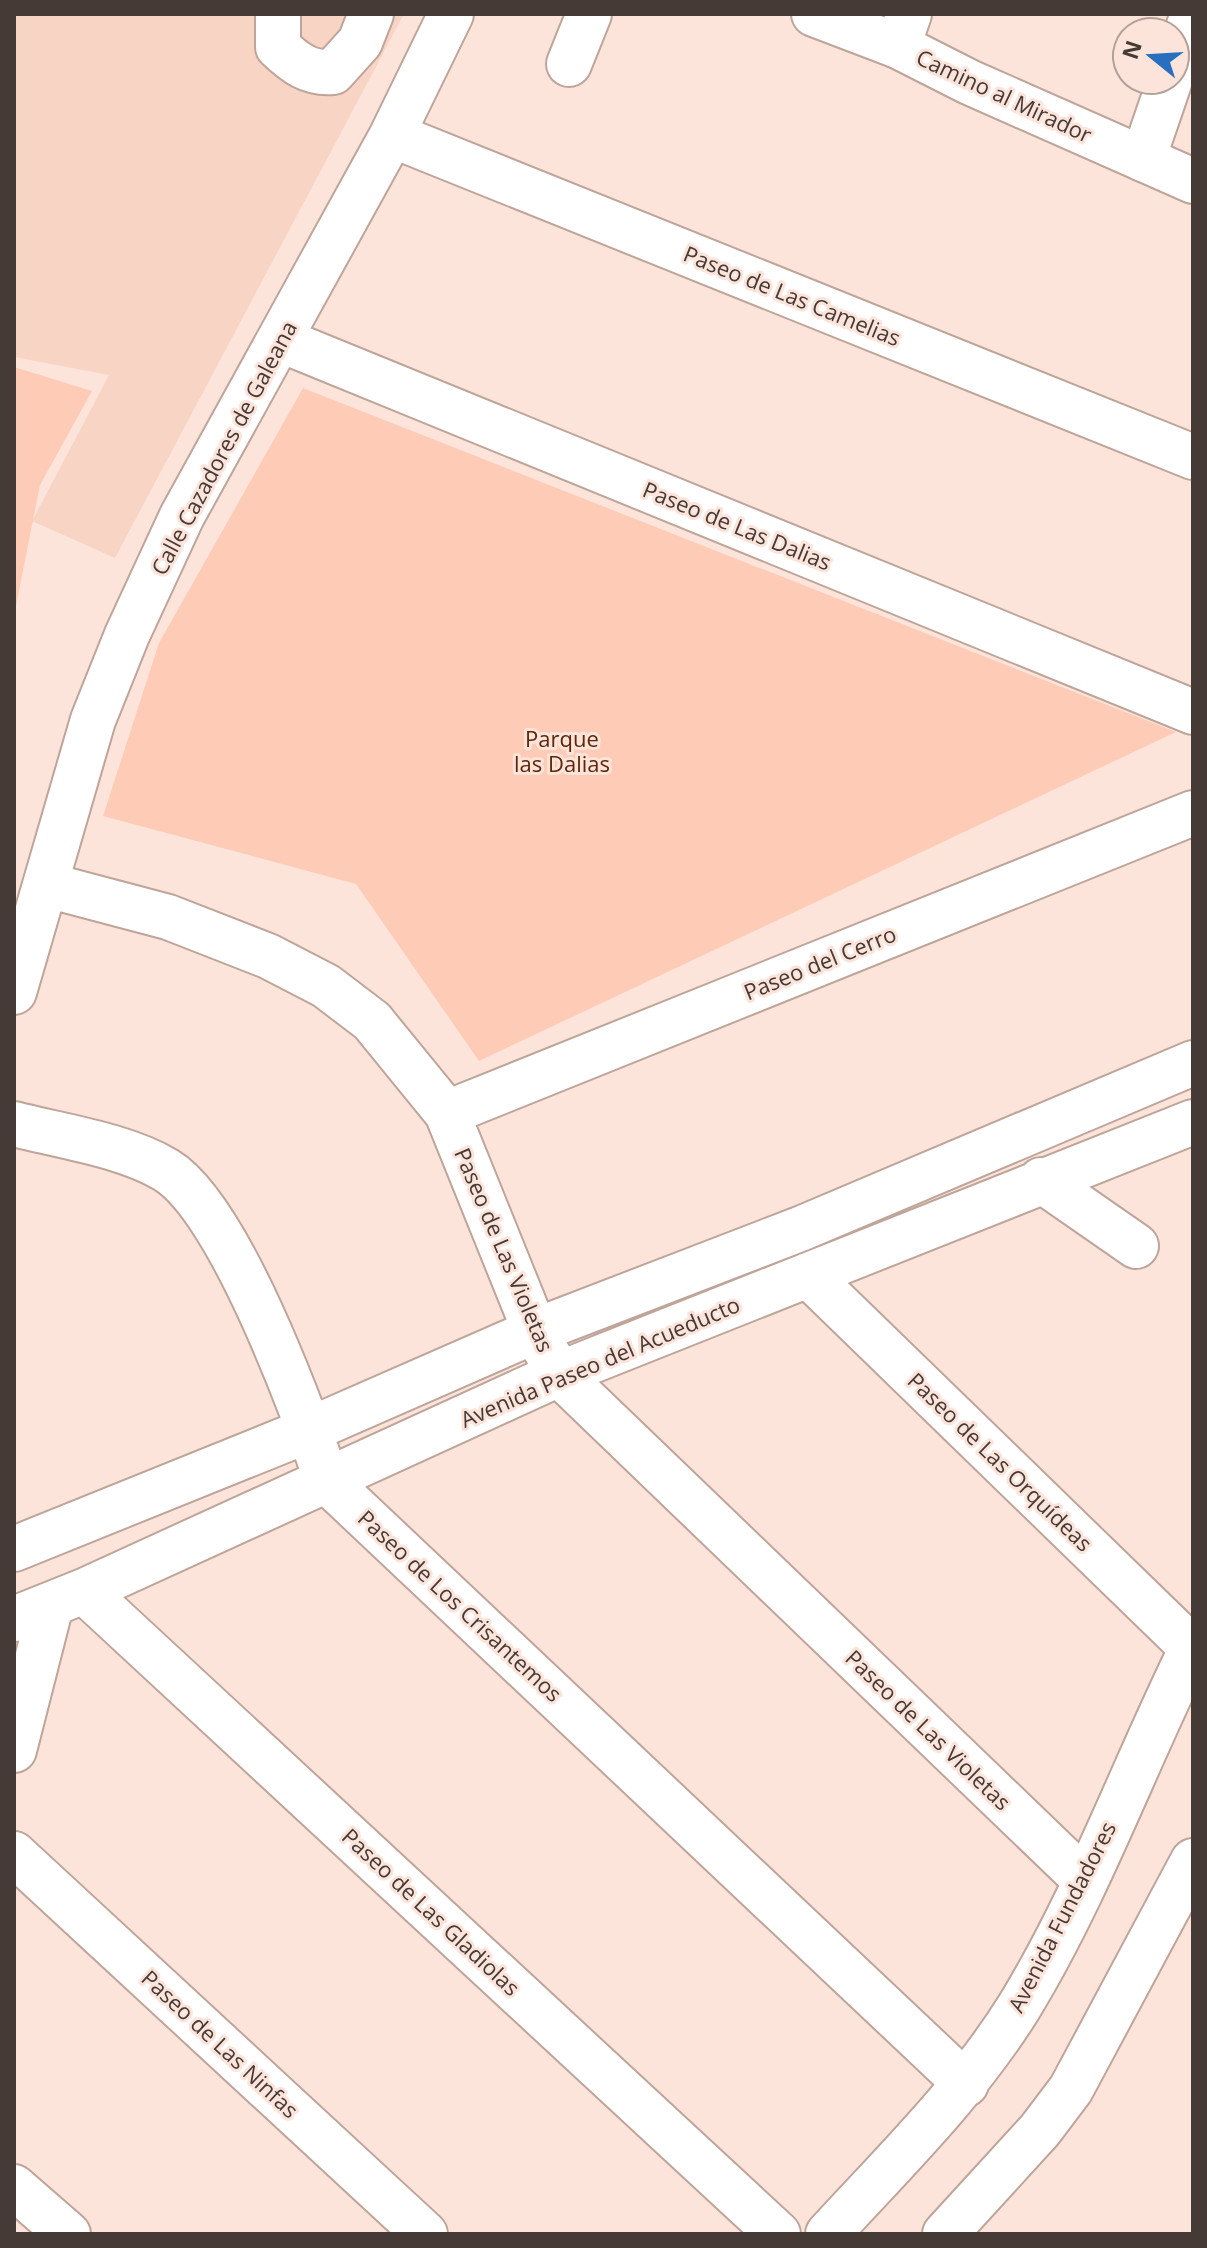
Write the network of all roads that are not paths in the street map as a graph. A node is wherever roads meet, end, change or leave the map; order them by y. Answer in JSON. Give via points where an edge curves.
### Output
{"nodes":[{"id":1,"x":278,"y":14,"type":"edge"},
{"id":2,"x":371,"y":14,"type":"edge"},
{"id":3,"x":451,"y":14,"type":"edge"},
{"id":4,"x":589,"y":14,"type":"edge"},
{"id":5,"x":814,"y":14,"type":"edge"},
{"id":6,"x":903,"y":30,"type":"edge"},
{"id":7,"x":569,"y":64,"type":"dead end"},
{"id":8,"x":1165,"y":96,"type":"edge"},
{"id":9,"x":392,"y":135,"type":"junction"},
{"id":10,"x":1143,"y":159,"type":"junction"},
{"id":11,"x":1193,"y":181,"type":"edge"},
{"id":12,"x":281,"y":340,"type":"junction"},
{"id":13,"x":1193,"y":457,"type":"edge"},
{"id":14,"x":1193,"y":712,"type":"edge"},
{"id":15,"x":1193,"y":813,"type":"edge"},
{"id":16,"x":47,"y":885,"type":"junction"},
{"id":17,"x":14,"y":992,"type":"edge"},
{"id":18,"x":1193,"y":1063,"type":"edge"},
{"id":19,"x":447,"y":1113,"type":"junction"},
{"id":20,"x":1193,"y":1122,"type":"edge"},
{"id":21,"x":14,"y":1124,"type":"edge"},
{"id":22,"x":1041,"y":1180,"type":"junction"},
{"id":23,"x":1136,"y":1246,"type":"dead end"},
{"id":24,"x":808,"y":1275,"type":"junction"},
{"id":25,"x":535,"y":1331,"type":"junction"},
{"id":26,"x":559,"y":1374,"type":"junction"},
{"id":27,"x":309,"y":1430,"type":"junction"},
{"id":28,"x":327,"y":1481,"type":"junction"},
{"id":29,"x":14,"y":1549,"type":"edge"},
{"id":30,"x":50,"y":1605,"type":"edge"},
{"id":31,"x":1193,"y":1647,"type":"edge"},
{"id":32,"x":14,"y":1750,"type":"edge"},
{"id":33,"x":14,"y":1854,"type":"edge"},
{"id":34,"x":1193,"y":1861,"type":"edge"},
{"id":35,"x":1084,"y":1879,"type":"junction"},
{"id":36,"x":966,"y":2084,"type":"junction"},
{"id":37,"x":14,"y":2187,"type":"edge"},
{"id":38,"x":68,"y":2234,"type":"edge"},
{"id":39,"x":425,"y":2234,"type":"edge"},
{"id":40,"x":778,"y":2234,"type":"edge"},
{"id":41,"x":828,"y":2234,"type":"edge"},
{"id":42,"x":945,"y":2234,"type":"edge"}],
"edges":[{"from":1,"to":2,"type":"street","via":[[278,47],[297,65],[319,74],[333,72],[360,42]]},
{"from":3,"to":9,"type":"street","name":"Calle Cazadores de Galeana"},
{"from":4,"to":7,"type":"street"},
{"from":5,"to":6,"type":"street","name":"Camino al Mirador"},
{"from":6,"to":10,"type":"street","name":"Camino al Mirador","via":[[969,82]]},
{"from":8,"to":10,"type":"street"},
{"from":9,"to":12,"type":"street","name":"Calle Cazadores de Galeana"},
{"from":9,"to":13,"type":"street","name":"Paseo de Las Camelias"},
{"from":10,"to":11,"type":"street","name":"Camino al Mirador"},
{"from":12,"to":14,"type":"street","name":"Paseo de Las Dalias"},
{"from":12,"to":16,"type":"street","name":"Calle Cazadores de Galeana","via":[[182,516],[127,635],[93,720]]},
{"from":15,"to":19,"type":"street","name":"Paseo del Cerro"},
{"from":16,"to":17,"type":"street","name":"Calle Cazadores de Galeana"},
{"from":16,"to":19,"type":"street","name":"Paseo de Las Violetas","via":[[168,917],[268,956],[326,986],[372,1021]]},
{"from":18,"to":25,"type":"street","via":[[800,1229]]},
{"from":19,"to":25,"type":"street","name":"Paseo de Las Violetas"},
{"from":20,"to":22,"type":"street","name":"Avenida Paseo del Acueducto"},
{"from":21,"to":27,"type":"street","name":"Paseo de Los Crisantemos","via":[[137,1157],[181,1181],[226,1243]]},
{"from":22,"to":23,"type":"street"},
{"from":22,"to":24,"type":"street","name":"Avenida Paseo del Acueducto"},
{"from":24,"to":26,"type":"street","name":"Avenida Paseo del Acueducto"},
{"from":24,"to":31,"type":"street","name":"Paseo de Las Orquídeas"},
{"from":25,"to":26,"type":"street","name":"Paseo de Las Violetas"},
{"from":25,"to":27,"type":"street"},
{"from":26,"to":28,"type":"street","name":"Avenida Paseo del Acueducto"},
{"from":26,"to":35,"type":"street","name":"Paseo de Las Violetas"},
{"from":27,"to":28,"type":"street","name":"Paseo de Los Crisantemos"},
{"from":27,"to":29,"type":"street"},
{"from":28,"to":30,"type":"street","name":"Avenida Paseo del Acueducto"},
{"from":28,"to":36,"type":"street","name":"Paseo de Los Crisantemos"},
{"from":30,"to":32,"type":"street"},
{"from":30,"to":40,"type":"street","name":"Paseo de Las Gladiolas"},
{"from":31,"to":35,"type":"street","name":"Avenida Fundadores"},
{"from":33,"to":39,"type":"street","name":"Paseo de Las Ninfas"},
{"from":34,"to":42,"type":"street","via":[[1071,2089]]},
{"from":35,"to":36,"type":"street","name":"Avenida Fundadores","via":[[1020,2005]]},
{"from":36,"to":41,"type":"street","name":"Avenida Fundadores"},
{"from":37,"to":38,"type":"street"}]}
